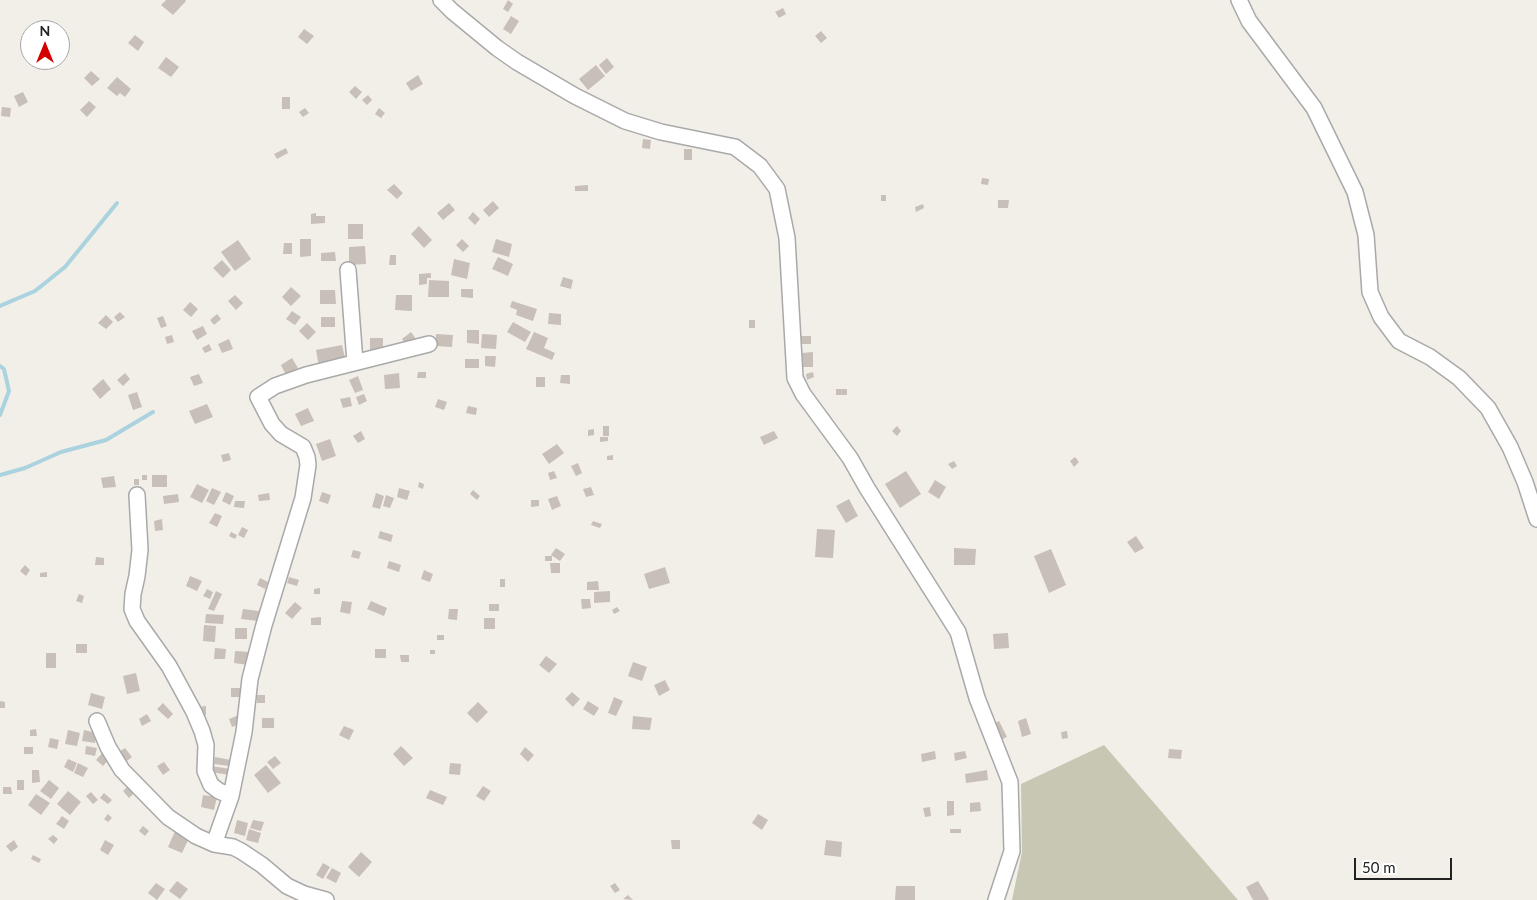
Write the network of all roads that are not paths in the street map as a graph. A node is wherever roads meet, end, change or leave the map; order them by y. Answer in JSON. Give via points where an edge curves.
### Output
{"nodes":[{"id":1,"x":441,"y":0,"type":"edge"},
{"id":2,"x":1239,"y":0,"type":"edge"},
{"id":3,"x":348,"y":270,"type":"dead end"},
{"id":4,"x":429,"y":344,"type":"dead end"},
{"id":5,"x":355,"y":362,"type":"junction"},
{"id":6,"x":136,"y":495,"type":"dead end"},
{"id":7,"x":1537,"y":519,"type":"edge"},
{"id":8,"x":97,"y":720,"type":"dead end"},
{"id":9,"x":231,"y":796,"type":"junction"},
{"id":10,"x":214,"y":844,"type":"junction"},
{"id":11,"x":326,"y":900,"type":"edge"},
{"id":12,"x":996,"y":900,"type":"edge"}],
"edges":[{"from":1,"to":12,"type":"street","via":[[517,62],[575,96],[625,121],[735,147],[760,166],[777,189],[787,238],[796,378],[803,394],[850,458],[958,632],[977,698],[1010,782],[1012,851]]},
{"from":2,"to":7,"type":"street","via":[[1249,21],[1314,108],[1355,192],[1366,235],[1370,292],[1380,317],[1399,341],[1430,357],[1459,378],[1488,408],[1510,447]]},
{"from":3,"to":5,"type":"street"},
{"from":4,"to":5,"type":"street"},
{"from":5,"to":9,"type":"street","via":[[275,386],[258,397],[281,434],[303,447],[308,465],[303,498],[250,679],[244,732]]},
{"from":6,"to":9,"type":"street","via":[[140,550],[132,608],[137,622],[169,666],[194,712],[206,745],[205,771],[219,791]]},
{"from":8,"to":10,"type":"street","via":[[108,747],[129,778],[168,817]]},
{"from":9,"to":10,"type":"street"},
{"from":10,"to":11,"type":"street","via":[[233,847],[288,886]]}]}
